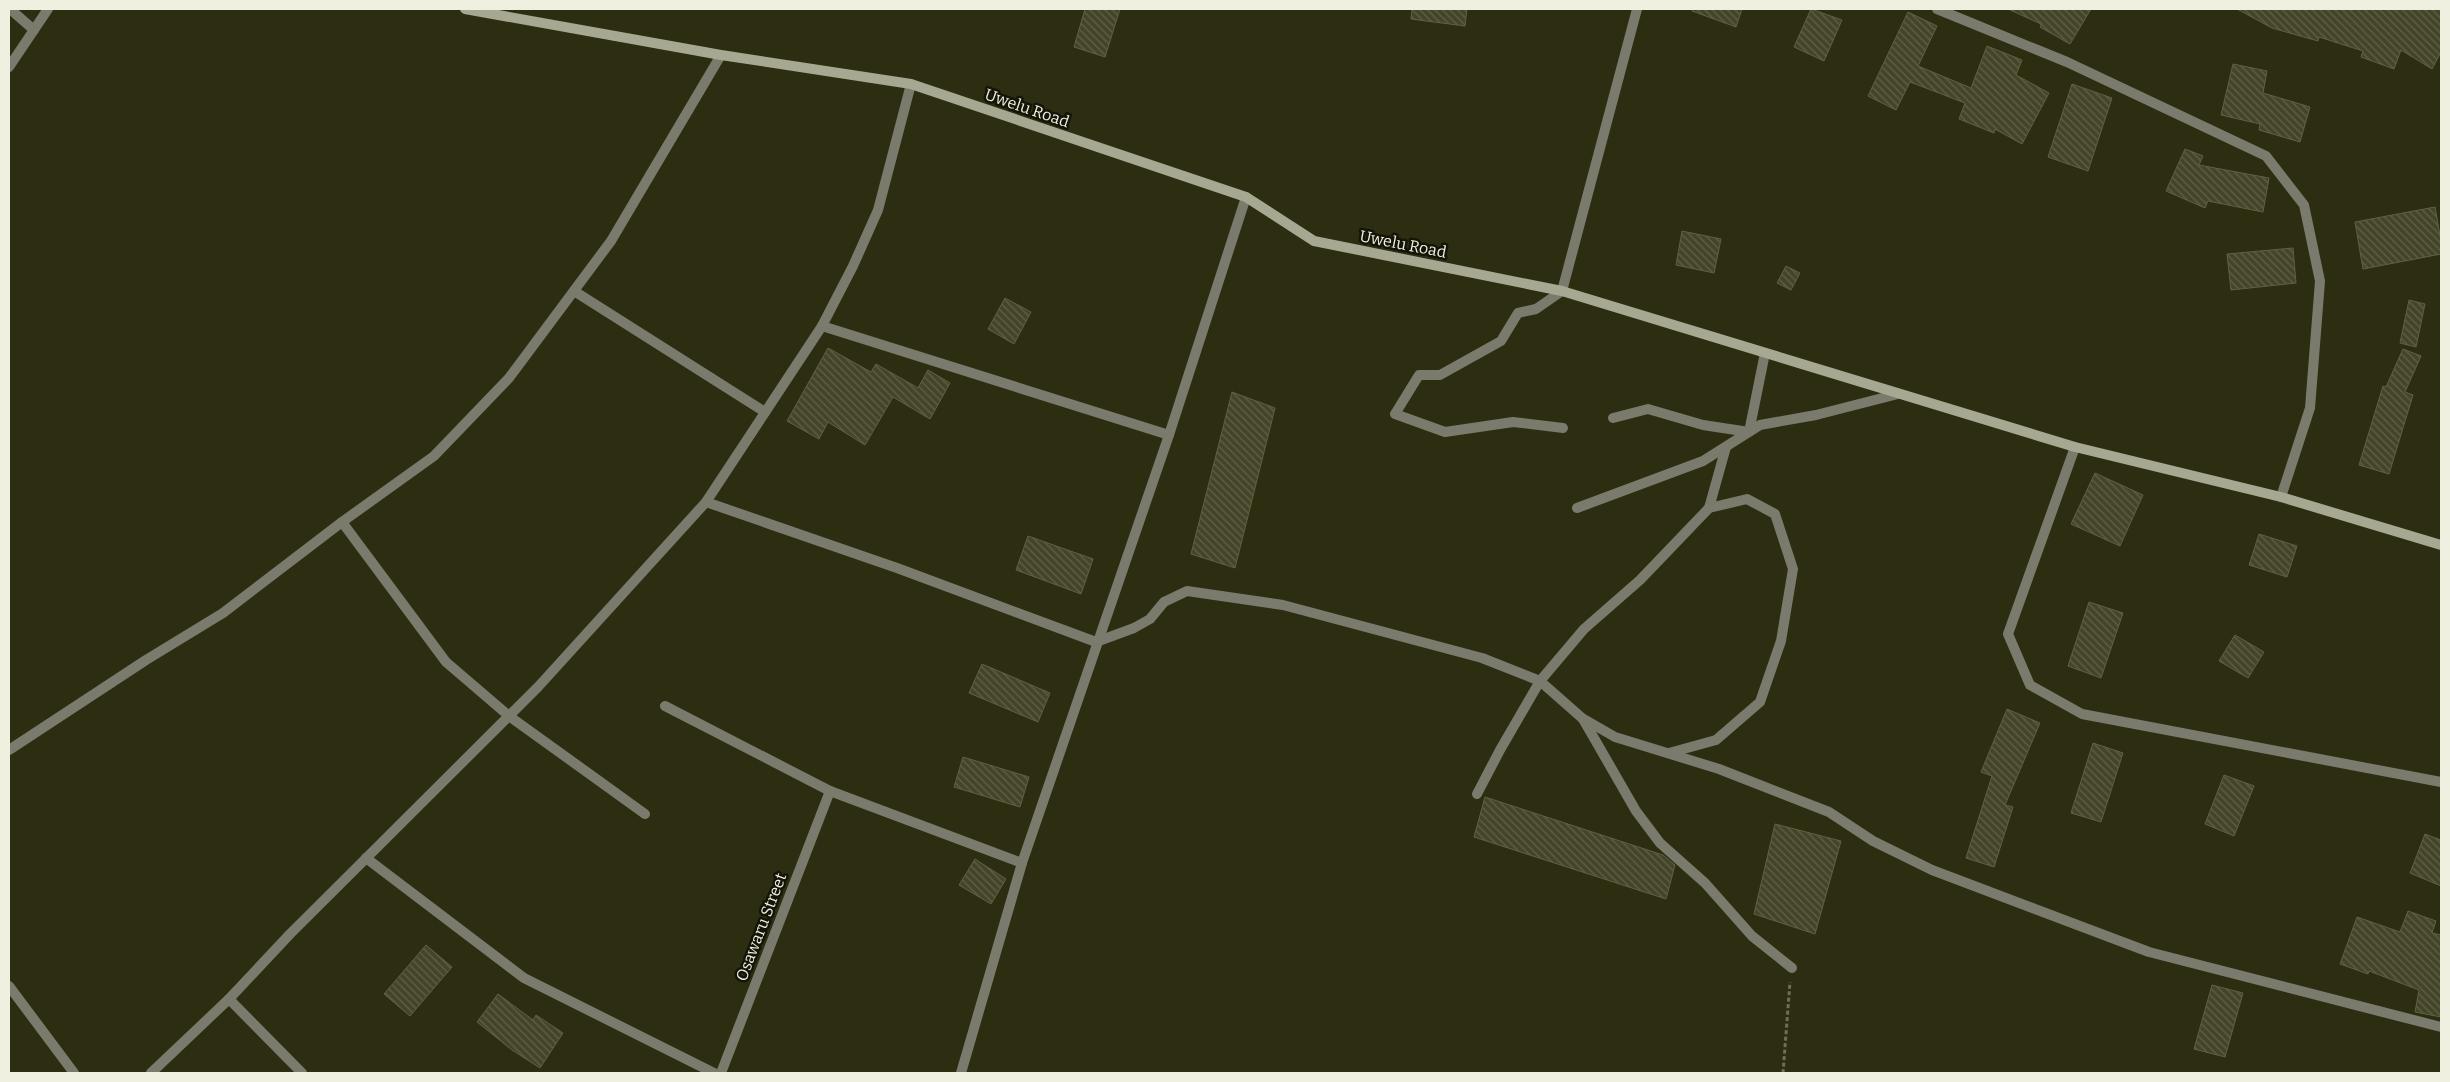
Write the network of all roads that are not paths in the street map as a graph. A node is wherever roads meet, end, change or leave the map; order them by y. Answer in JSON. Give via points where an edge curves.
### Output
{"nodes":[{"id":1,"x":10,"y":9,"type":"edge"},
{"id":2,"x":48,"y":9,"type":"edge"},
{"id":3,"x":465,"y":9,"type":"edge"},
{"id":4,"x":1637,"y":9,"type":"edge"},
{"id":5,"x":1937,"y":9,"type":"edge"},
{"id":6,"x":34,"y":30,"type":"junction"},
{"id":7,"x":721,"y":55,"type":"junction"},
{"id":8,"x":9,"y":67,"type":"edge"},
{"id":9,"x":911,"y":84,"type":"junction"},
{"id":10,"x":1246,"y":197,"type":"junction"},
{"id":11,"x":574,"y":291,"type":"junction"},
{"id":12,"x":1562,"y":291,"type":"junction"},
{"id":13,"x":822,"y":326,"type":"junction"},
{"id":14,"x":1765,"y":352,"type":"junction"},
{"id":15,"x":1898,"y":394,"type":"junction"},
{"id":16,"x":765,"y":412,"type":"junction"},
{"id":17,"x":1612,"y":418,"type":"dead end"},
{"id":18,"x":1563,"y":428,"type":"dead end"},
{"id":19,"x":1749,"y":432,"type":"junction"},
{"id":20,"x":1169,"y":435,"type":"junction"},
{"id":21,"x":1726,"y":447,"type":"junction"},
{"id":22,"x":2075,"y":447,"type":"junction"},
{"id":23,"x":2281,"y":497,"type":"junction"},
{"id":24,"x":706,"y":502,"type":"junction"},
{"id":25,"x":1578,"y":508,"type":"dead end"},
{"id":26,"x":1709,"y":508,"type":"junction"},
{"id":27,"x":342,"y":522,"type":"junction"},
{"id":28,"x":2441,"y":545,"type":"edge"},
{"id":29,"x":1096,"y":642,"type":"junction"},
{"id":30,"x":1540,"y":681,"type":"junction"},
{"id":31,"x":665,"y":706,"type":"dead end"},
{"id":32,"x":509,"y":716,"type":"junction"},
{"id":33,"x":1582,"y":718,"type":"junction"},
{"id":34,"x":9,"y":750,"type":"edge"},
{"id":35,"x":1668,"y":753,"type":"junction"},
{"id":36,"x":2441,"y":782,"type":"edge"},
{"id":37,"x":830,"y":791,"type":"junction"},
{"id":38,"x":1477,"y":794,"type":"dead end"},
{"id":39,"x":645,"y":814,"type":"dead end"},
{"id":40,"x":366,"y":858,"type":"junction"},
{"id":41,"x":1022,"y":863,"type":"junction"},
{"id":42,"x":1792,"y":968,"type":"road end"},
{"id":43,"x":9,"y":986,"type":"edge"},
{"id":44,"x":229,"y":998,"type":"junction"},
{"id":45,"x":2441,"y":1027,"type":"edge"},
{"id":46,"x":74,"y":1073,"type":"edge"},
{"id":47,"x":151,"y":1073,"type":"edge"},
{"id":48,"x":302,"y":1073,"type":"edge"},
{"id":49,"x":714,"y":1073,"type":"edge"},
{"id":50,"x":721,"y":1073,"type":"edge"},
{"id":51,"x":961,"y":1073,"type":"edge"}],
"edges":[{"from":1,"to":6,"type":"street"},
{"from":2,"to":6,"type":"street"},
{"from":3,"to":7,"type":"street","name":"Uwelu Road"},
{"from":4,"to":12,"type":"street"},
{"from":5,"to":23,"type":"street","via":[[2067,62],[2266,156],[2304,205],[2320,281],[2310,408]]},
{"from":6,"to":8,"type":"street"},
{"from":7,"to":9,"type":"street","name":"Uwelu Road"},
{"from":7,"to":11,"type":"street","via":[[611,242]]},
{"from":9,"to":10,"type":"street","name":"Uwelu Road"},
{"from":9,"to":13,"type":"street","via":[[878,210],[854,266]]},
{"from":10,"to":12,"type":"street","name":"Uwelu Road","via":[[1314,241]]},
{"from":10,"to":20,"type":"street"},
{"from":11,"to":16,"type":"street"},
{"from":11,"to":27,"type":"street","via":[[509,378],[434,456]]},
{"from":12,"to":14,"type":"street","name":"Uwelu Road"},
{"from":12,"to":18,"type":"street","via":[[1536,309],[1518,313],[1501,341],[1440,375],[1419,375],[1395,414],[1445,432],[1513,422]]},
{"from":13,"to":16,"type":"street"},
{"from":13,"to":20,"type":"street"},
{"from":14,"to":15,"type":"street","name":"Uwelu Road"},
{"from":14,"to":19,"type":"street"},
{"from":15,"to":19,"type":"street","via":[[1760,425]]},
{"from":15,"to":22,"type":"street","name":"Uwelu Road"},
{"from":16,"to":24,"type":"street"},
{"from":17,"to":19,"type":"street","via":[[1648,409],[1703,425]]},
{"from":19,"to":21,"type":"street"},
{"from":20,"to":29,"type":"street"},
{"from":21,"to":25,"type":"street","via":[[1703,461]]},
{"from":21,"to":26,"type":"street"},
{"from":22,"to":23,"type":"street","name":"Uwelu Road"},
{"from":22,"to":36,"type":"street","via":[[2008,634],[2030,685],[2082,714]]},
{"from":23,"to":28,"type":"street","name":"Uwelu Road"},
{"from":24,"to":29,"type":"street","via":[[898,568]]},
{"from":24,"to":32,"type":"street"},
{"from":26,"to":30,"type":"street","via":[[1640,580],[1584,629]]},
{"from":26,"to":35,"type":"street","via":[[1747,499],[1775,514],[1793,569],[1781,641],[1760,702],[1716,740]]},
{"from":27,"to":32,"type":"street","via":[[446,662]]},
{"from":27,"to":34,"type":"street","via":[[223,613]]},
{"from":29,"to":30,"type":"street","via":[[1134,628],[1150,619],[1164,602],[1187,591],[1283,605],[1482,658]]},
{"from":29,"to":41,"type":"street"},
{"from":30,"to":33,"type":"street"},
{"from":30,"to":38,"type":"street"},
{"from":31,"to":37,"type":"street"},
{"from":32,"to":39,"type":"street"},
{"from":32,"to":40,"type":"street"},
{"from":33,"to":35,"type":"street","via":[[1615,736]]},
{"from":33,"to":42,"type":"street","via":[[1636,811],[1660,843],[1705,883],[1752,936]]},
{"from":35,"to":45,"type":"street","via":[[1719,769],[1829,812],[1872,840],[1932,870],[2149,952]]},
{"from":37,"to":41,"type":"street"},
{"from":37,"to":50,"type":"street","name":"Osawaru Street"},
{"from":40,"to":44,"type":"street"},
{"from":40,"to":49,"type":"street","via":[[524,978]]},
{"from":41,"to":51,"type":"street"},
{"from":43,"to":46,"type":"street"},
{"from":44,"to":47,"type":"street"},
{"from":44,"to":48,"type":"street"}]}
